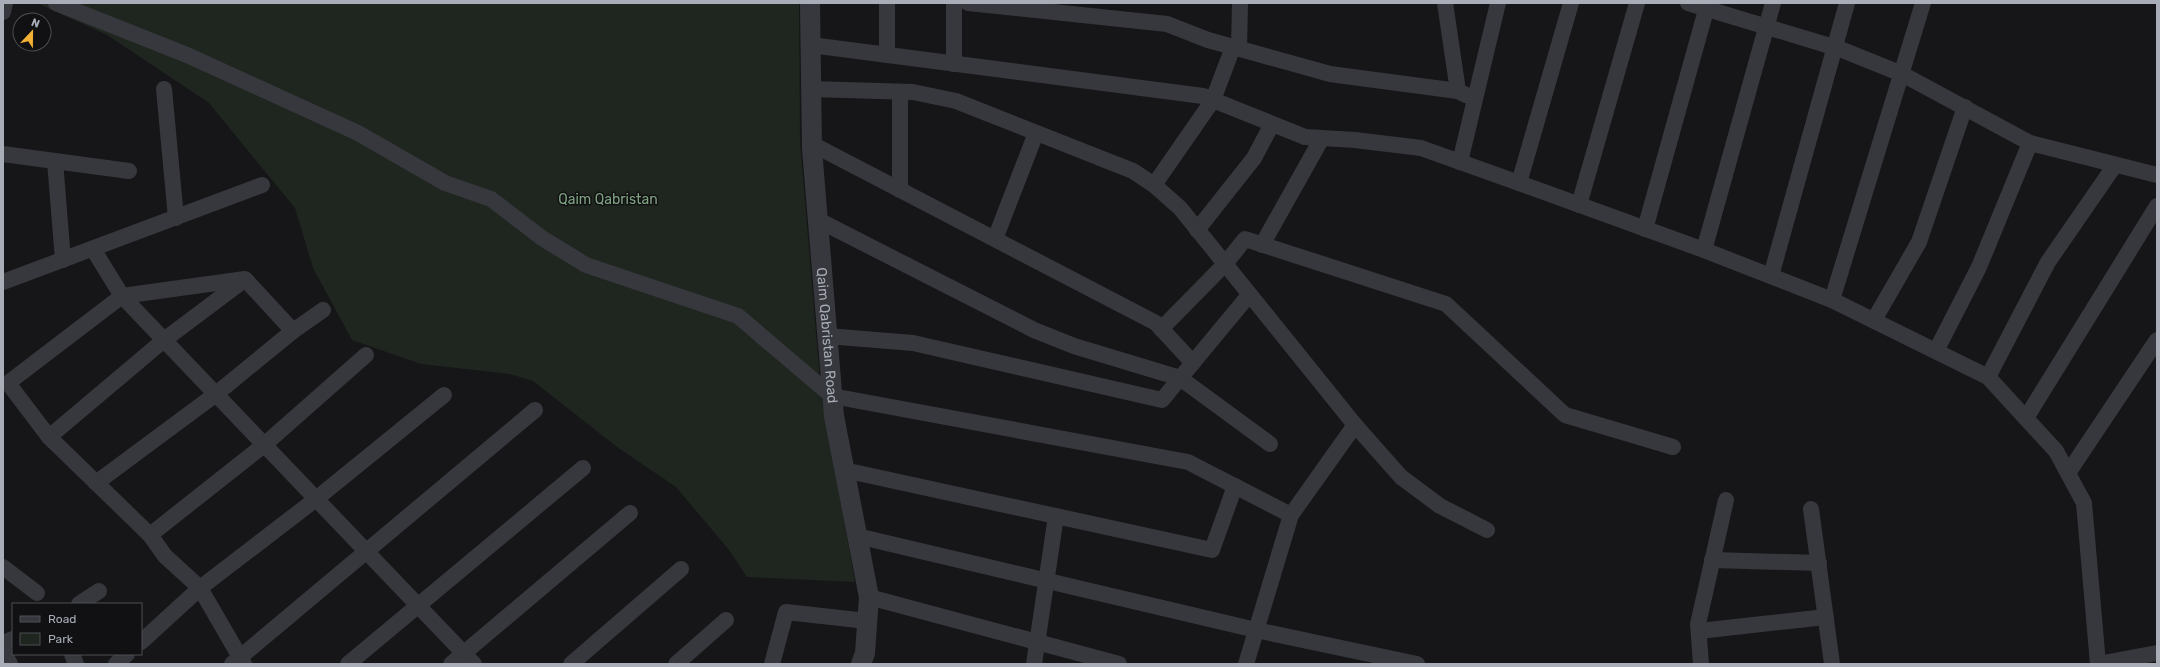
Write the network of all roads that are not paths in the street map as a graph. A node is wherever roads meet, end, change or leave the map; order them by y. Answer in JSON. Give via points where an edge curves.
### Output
{"nodes":[{"id":1,"x":5,"y":3,"type":"edge"},
{"id":2,"x":56,"y":3,"type":"edge"},
{"id":3,"x":810,"y":3,"type":"edge"},
{"id":4,"x":886,"y":3,"type":"edge"},
{"id":5,"x":954,"y":3,"type":"edge"},
{"id":6,"x":968,"y":3,"type":"edge"},
{"id":7,"x":1240,"y":3,"type":"edge"},
{"id":8,"x":1445,"y":3,"type":"edge"},
{"id":9,"x":1498,"y":3,"type":"edge"},
{"id":10,"x":1571,"y":3,"type":"edge"},
{"id":11,"x":1637,"y":3,"type":"edge"},
{"id":12,"x":1688,"y":3,"type":"edge"},
{"id":13,"x":1773,"y":3,"type":"edge"},
{"id":14,"x":1847,"y":3,"type":"edge"},
{"id":15,"x":1923,"y":3,"type":"edge"},
{"id":16,"x":1707,"y":6,"type":"edge"},
{"id":17,"x":3,"y":12,"type":"edge"},
{"id":18,"x":1766,"y":26,"type":"junction"},
{"id":19,"x":811,"y":45,"type":"junction"},
{"id":20,"x":1835,"y":47,"type":"junction"},
{"id":21,"x":1236,"y":48,"type":"junction"},
{"id":22,"x":887,"y":55,"type":"junction"},
{"id":23,"x":954,"y":64,"type":"junction"},
{"id":24,"x":1902,"y":74,"type":"junction"},
{"id":25,"x":164,"y":89,"type":"dead end"},
{"id":26,"x":811,"y":89,"type":"junction"},
{"id":27,"x":1458,"y":91,"type":"junction"},
{"id":28,"x":900,"y":92,"type":"junction"},
{"id":29,"x":1476,"y":98,"type":"junction"},
{"id":30,"x":1213,"y":100,"type":"junction"},
{"id":31,"x":1965,"y":107,"type":"junction"},
{"id":32,"x":1272,"y":124,"type":"junction"},
{"id":33,"x":1036,"y":132,"type":"junction"},
{"id":34,"x":1322,"y":138,"type":"junction"},
{"id":35,"x":2030,"y":143,"type":"junction"},
{"id":36,"x":812,"y":144,"type":"junction"},
{"id":37,"x":3,"y":154,"type":"edge"},
{"id":38,"x":55,"y":161,"type":"junction"},
{"id":39,"x":1460,"y":162,"type":"junction"},
{"id":40,"x":2115,"y":165,"type":"junction"},
{"id":41,"x":129,"y":171,"type":"dead end"},
{"id":42,"x":2157,"y":175,"type":"edge"},
{"id":43,"x":1519,"y":183,"type":"junction"},
{"id":44,"x":262,"y":185,"type":"dead end"},
{"id":45,"x":1154,"y":185,"type":"junction"},
{"id":46,"x":900,"y":190,"type":"junction"},
{"id":47,"x":1579,"y":205,"type":"junction"},
{"id":48,"x":2157,"y":206,"type":"edge"},
{"id":49,"x":176,"y":218,"type":"junction"},
{"id":50,"x":818,"y":220,"type":"junction"},
{"id":51,"x":1645,"y":229,"type":"junction"},
{"id":52,"x":1197,"y":230,"type":"junction"},
{"id":53,"x":994,"y":239,"type":"junction"},
{"id":54,"x":1262,"y":245,"type":"junction"},
{"id":55,"x":93,"y":249,"type":"junction"},
{"id":56,"x":1704,"y":250,"type":"junction"},
{"id":57,"x":63,"y":260,"type":"junction"},
{"id":58,"x":1225,"y":264,"type":"junction"},
{"id":59,"x":1771,"y":276,"type":"junction"},
{"id":60,"x":245,"y":278,"type":"junction"},
{"id":61,"x":3,"y":282,"type":"edge"},
{"id":62,"x":1249,"y":295,"type":"junction"},
{"id":63,"x":122,"y":296,"type":"junction"},
{"id":64,"x":1832,"y":300,"type":"junction"},
{"id":65,"x":323,"y":310,"type":"dead end"},
{"id":66,"x":1874,"y":320,"type":"junction"},
{"id":67,"x":1161,"y":329,"type":"junction"},
{"id":68,"x":293,"y":331,"type":"junction"},
{"id":69,"x":827,"y":336,"type":"junction"},
{"id":70,"x":164,"y":340,"type":"junction"},
{"id":71,"x":2157,"y":340,"type":"edge"},
{"id":72,"x":1936,"y":351,"type":"junction"},
{"id":73,"x":366,"y":355,"type":"dead end"},
{"id":74,"x":1193,"y":363,"type":"junction"},
{"id":75,"x":1988,"y":377,"type":"junction"},
{"id":76,"x":1180,"y":378,"type":"junction"},
{"id":77,"x":6,"y":379,"type":"edge"},
{"id":78,"x":216,"y":394,"type":"junction"},
{"id":79,"x":444,"y":394,"type":"dead end"},
{"id":80,"x":832,"y":396,"type":"junction"},
{"id":81,"x":535,"y":410,"type":"dead end"},
{"id":82,"x":2026,"y":418,"type":"junction"},
{"id":83,"x":1355,"y":426,"type":"junction"},
{"id":84,"x":49,"y":437,"type":"junction"},
{"id":85,"x":1270,"y":444,"type":"dead end"},
{"id":86,"x":264,"y":445,"type":"junction"},
{"id":87,"x":1673,"y":447,"type":"dead end"},
{"id":88,"x":583,"y":468,"type":"dead end"},
{"id":89,"x":844,"y":470,"type":"junction"},
{"id":90,"x":2068,"y":473,"type":"junction"},
{"id":91,"x":96,"y":484,"type":"junction"},
{"id":92,"x":1235,"y":486,"type":"junction"},
{"id":93,"x":316,"y":499,"type":"junction"},
{"id":94,"x":1726,"y":500,"type":"dead end"},
{"id":95,"x":1811,"y":509,"type":"dead end"},
{"id":96,"x":630,"y":513,"type":"dead end"},
{"id":97,"x":1291,"y":515,"type":"junction"},
{"id":98,"x":1056,"y":516,"type":"junction"},
{"id":99,"x":1487,"y":530,"type":"dead end"},
{"id":100,"x":150,"y":535,"type":"junction"},
{"id":101,"x":857,"y":536,"type":"junction"},
{"id":102,"x":366,"y":551,"type":"junction"},
{"id":103,"x":1712,"y":560,"type":"junction"},
{"id":104,"x":1819,"y":563,"type":"junction"},
{"id":105,"x":3,"y":568,"type":"edge"},
{"id":106,"x":681,"y":570,"type":"dead end"},
{"id":107,"x":1046,"y":581,"type":"junction"},
{"id":108,"x":200,"y":588,"type":"junction"},
{"id":109,"x":99,"y":591,"type":"dead end"},
{"id":110,"x":37,"y":593,"type":"dead end"},
{"id":111,"x":869,"y":597,"type":"junction"},
{"id":112,"x":81,"y":603,"type":"edge"},
{"id":113,"x":418,"y":606,"type":"junction"},
{"id":114,"x":1826,"y":617,"type":"junction"},
{"id":115,"x":726,"y":620,"type":"dead end"},
{"id":116,"x":867,"y":621,"type":"junction"},
{"id":117,"x":1256,"y":630,"type":"junction"},
{"id":118,"x":1699,"y":631,"type":"junction"},
{"id":119,"x":142,"y":641,"type":"edge"},
{"id":120,"x":1038,"y":642,"type":"junction"},
{"id":121,"x":3,"y":650,"type":"edge"},
{"id":122,"x":2157,"y":653,"type":"edge"},
{"id":123,"x":126,"y":655,"type":"edge"},
{"id":124,"x":469,"y":659,"type":"edge"},
{"id":125,"x":238,"y":662,"type":"edge"},
{"id":126,"x":10,"y":664,"type":"edge"},
{"id":127,"x":116,"y":664,"type":"edge"},
{"id":128,"x":348,"y":664,"type":"edge"},
{"id":129,"x":451,"y":664,"type":"edge"},
{"id":130,"x":571,"y":664,"type":"edge"},
{"id":131,"x":676,"y":664,"type":"edge"},
{"id":132,"x":772,"y":664,"type":"edge"},
{"id":133,"x":861,"y":664,"type":"edge"},
{"id":134,"x":1034,"y":664,"type":"edge"},
{"id":135,"x":1119,"y":664,"type":"edge"},
{"id":136,"x":1246,"y":664,"type":"edge"},
{"id":137,"x":1417,"y":664,"type":"edge"},
{"id":138,"x":1702,"y":664,"type":"edge"},
{"id":139,"x":1832,"y":664,"type":"edge"},
{"id":140,"x":2098,"y":664,"type":"edge"}],
"edges":[{"from":1,"to":17,"type":"street"},
{"from":2,"to":80,"type":"street","via":[[187,55],[358,133],[445,183],[491,199],[542,238],[586,264],[738,316]]},
{"from":3,"to":19,"type":"street","name":"Qaim Qabristan Road"},
{"from":4,"to":22,"type":"street"},
{"from":5,"to":23,"type":"street"},
{"from":6,"to":21,"type":"street","via":[[1167,24]]},
{"from":7,"to":21,"type":"street"},
{"from":8,"to":27,"type":"street"},
{"from":9,"to":29,"type":"street"},
{"from":10,"to":43,"type":"street"},
{"from":11,"to":47,"type":"street"},
{"from":12,"to":16,"type":"street"},
{"from":13,"to":18,"type":"street"},
{"from":14,"to":20,"type":"street"},
{"from":15,"to":24,"type":"street"},
{"from":16,"to":18,"type":"street"},
{"from":16,"to":51,"type":"street"},
{"from":18,"to":20,"type":"street"},
{"from":18,"to":56,"type":"street"},
{"from":19,"to":22,"type":"street"},
{"from":19,"to":26,"type":"street","name":"Qaim Qabristan Road"},
{"from":20,"to":24,"type":"street"},
{"from":20,"to":59,"type":"street"},
{"from":21,"to":27,"type":"street","via":[[1330,74]]},
{"from":21,"to":30,"type":"street"},
{"from":22,"to":23,"type":"street"},
{"from":23,"to":30,"type":"street","via":[[1203,96]]},
{"from":24,"to":31,"type":"street"},
{"from":24,"to":64,"type":"street"},
{"from":25,"to":49,"type":"street"},
{"from":26,"to":28,"type":"street"},
{"from":26,"to":36,"type":"street","name":"Qaim Qabristan Road"},
{"from":27,"to":29,"type":"street"},
{"from":28,"to":33,"type":"street","via":[[913,92],[956,101]]},
{"from":28,"to":46,"type":"street"},
{"from":29,"to":39,"type":"street"},
{"from":30,"to":32,"type":"street"},
{"from":30,"to":45,"type":"street"},
{"from":31,"to":35,"type":"street"},
{"from":31,"to":66,"type":"street","via":[[1919,242]]},
{"from":32,"to":34,"type":"street","via":[[1305,137]]},
{"from":32,"to":52,"type":"street","via":[[1254,158]]},
{"from":33,"to":45,"type":"street","via":[[1132,171]]},
{"from":33,"to":53,"type":"street"},
{"from":34,"to":39,"type":"street","via":[[1400,144]]},
{"from":34,"to":54,"type":"street"},
{"from":35,"to":40,"type":"street"},
{"from":35,"to":72,"type":"street","via":[[1979,267]]},
{"from":36,"to":46,"type":"street"},
{"from":36,"to":50,"type":"street","name":"Qaim Qabristan Road"},
{"from":37,"to":38,"type":"street"},
{"from":38,"to":41,"type":"street"},
{"from":38,"to":57,"type":"street"},
{"from":39,"to":43,"type":"street"},
{"from":40,"to":42,"type":"street"},
{"from":40,"to":75,"type":"street","via":[[2048,262]]},
{"from":43,"to":47,"type":"street"},
{"from":44,"to":49,"type":"street"},
{"from":45,"to":52,"type":"street","via":[[1180,208]]},
{"from":46,"to":53,"type":"street"},
{"from":47,"to":51,"type":"street"},
{"from":48,"to":82,"type":"street"},
{"from":49,"to":55,"type":"street"},
{"from":50,"to":69,"type":"street","name":"Qaim Qabristan Road"},
{"from":50,"to":76,"type":"street","via":[[1034,330],[1074,346]]},
{"from":51,"to":56,"type":"street"},
{"from":52,"to":58,"type":"street"},
{"from":53,"to":67,"type":"street","via":[[1156,323]]},
{"from":54,"to":58,"type":"street","via":[[1245,239]]},
{"from":54,"to":87,"type":"street","via":[[1446,304],[1566,415]]},
{"from":55,"to":57,"type":"street"},
{"from":55,"to":63,"type":"street"},
{"from":56,"to":59,"type":"street"},
{"from":57,"to":61,"type":"street"},
{"from":58,"to":62,"type":"street"},
{"from":58,"to":67,"type":"street"},
{"from":59,"to":64,"type":"street"},
{"from":60,"to":63,"type":"street"},
{"from":60,"to":68,"type":"street"},
{"from":60,"to":70,"type":"street"},
{"from":62,"to":74,"type":"street"},
{"from":62,"to":83,"type":"street"},
{"from":63,"to":70,"type":"street"},
{"from":63,"to":77,"type":"street"},
{"from":64,"to":66,"type":"street"},
{"from":65,"to":68,"type":"street"},
{"from":66,"to":72,"type":"street"},
{"from":67,"to":74,"type":"street"},
{"from":68,"to":78,"type":"street"},
{"from":69,"to":76,"type":"street","via":[[913,343],[1162,400]]},
{"from":69,"to":80,"type":"street","name":"Qaim Qabristan Road"},
{"from":70,"to":78,"type":"street"},
{"from":70,"to":84,"type":"street"},
{"from":71,"to":90,"type":"street"},
{"from":72,"to":75,"type":"street"},
{"from":73,"to":86,"type":"street"},
{"from":74,"to":76,"type":"street"},
{"from":75,"to":82,"type":"street"},
{"from":76,"to":85,"type":"street"},
{"from":77,"to":84,"type":"street"},
{"from":78,"to":86,"type":"street"},
{"from":78,"to":91,"type":"street"},
{"from":79,"to":93,"type":"street"},
{"from":80,"to":89,"type":"street","name":"Qaim Qabristan Road"},
{"from":80,"to":92,"type":"street","via":[[1188,462]]},
{"from":81,"to":102,"type":"street"},
{"from":82,"to":90,"type":"street","via":[[2056,451]]},
{"from":83,"to":97,"type":"street"},
{"from":83,"to":99,"type":"street","via":[[1401,478],[1440,506]]},
{"from":84,"to":91,"type":"street"},
{"from":86,"to":93,"type":"street"},
{"from":86,"to":100,"type":"street"},
{"from":88,"to":113,"type":"street"},
{"from":89,"to":98,"type":"street"},
{"from":89,"to":101,"type":"street","name":"Qaim Qabristan Road"},
{"from":90,"to":140,"type":"street","via":[[2084,503]]},
{"from":91,"to":100,"type":"street"},
{"from":92,"to":97,"type":"street"},
{"from":92,"to":98,"type":"street","via":[[1212,550]]},
{"from":93,"to":102,"type":"street"},
{"from":93,"to":108,"type":"street"},
{"from":94,"to":103,"type":"street"},
{"from":95,"to":104,"type":"street"},
{"from":96,"to":124,"type":"street"},
{"from":97,"to":117,"type":"street"},
{"from":98,"to":107,"type":"street"},
{"from":100,"to":108,"type":"street","via":[[164,556]]},
{"from":101,"to":107,"type":"street"},
{"from":101,"to":111,"type":"street","name":"Qaim Qabristan Road"},
{"from":102,"to":113,"type":"street"},
{"from":102,"to":125,"type":"street"},
{"from":103,"to":104,"type":"street"},
{"from":103,"to":118,"type":"street","via":[[1698,624]]},
{"from":104,"to":114,"type":"street"},
{"from":105,"to":110,"type":"street"},
{"from":106,"to":130,"type":"street"},
{"from":107,"to":117,"type":"street"},
{"from":107,"to":120,"type":"street"},
{"from":108,"to":119,"type":"street"},
{"from":108,"to":125,"type":"street"},
{"from":109,"to":112,"type":"street"},
{"from":111,"to":116,"type":"street","name":"Qaim Qabristan Road"},
{"from":111,"to":120,"type":"street"},
{"from":113,"to":124,"type":"street"},
{"from":113,"to":128,"type":"street"},
{"from":114,"to":118,"type":"street"},
{"from":114,"to":139,"type":"street"},
{"from":115,"to":131,"type":"street"},
{"from":116,"to":132,"type":"street","via":[[786,612]]},
{"from":116,"to":133,"type":"street","name":"Qaim Qabristan Road","via":[[865,653]]},
{"from":117,"to":136,"type":"street"},
{"from":117,"to":137,"type":"street"},
{"from":118,"to":138,"type":"street"},
{"from":120,"to":134,"type":"street"},
{"from":120,"to":135,"type":"street"},
{"from":121,"to":126,"type":"street"},
{"from":122,"to":140,"type":"street"},
{"from":123,"to":127,"type":"street"},
{"from":124,"to":129,"type":"street"}]}
